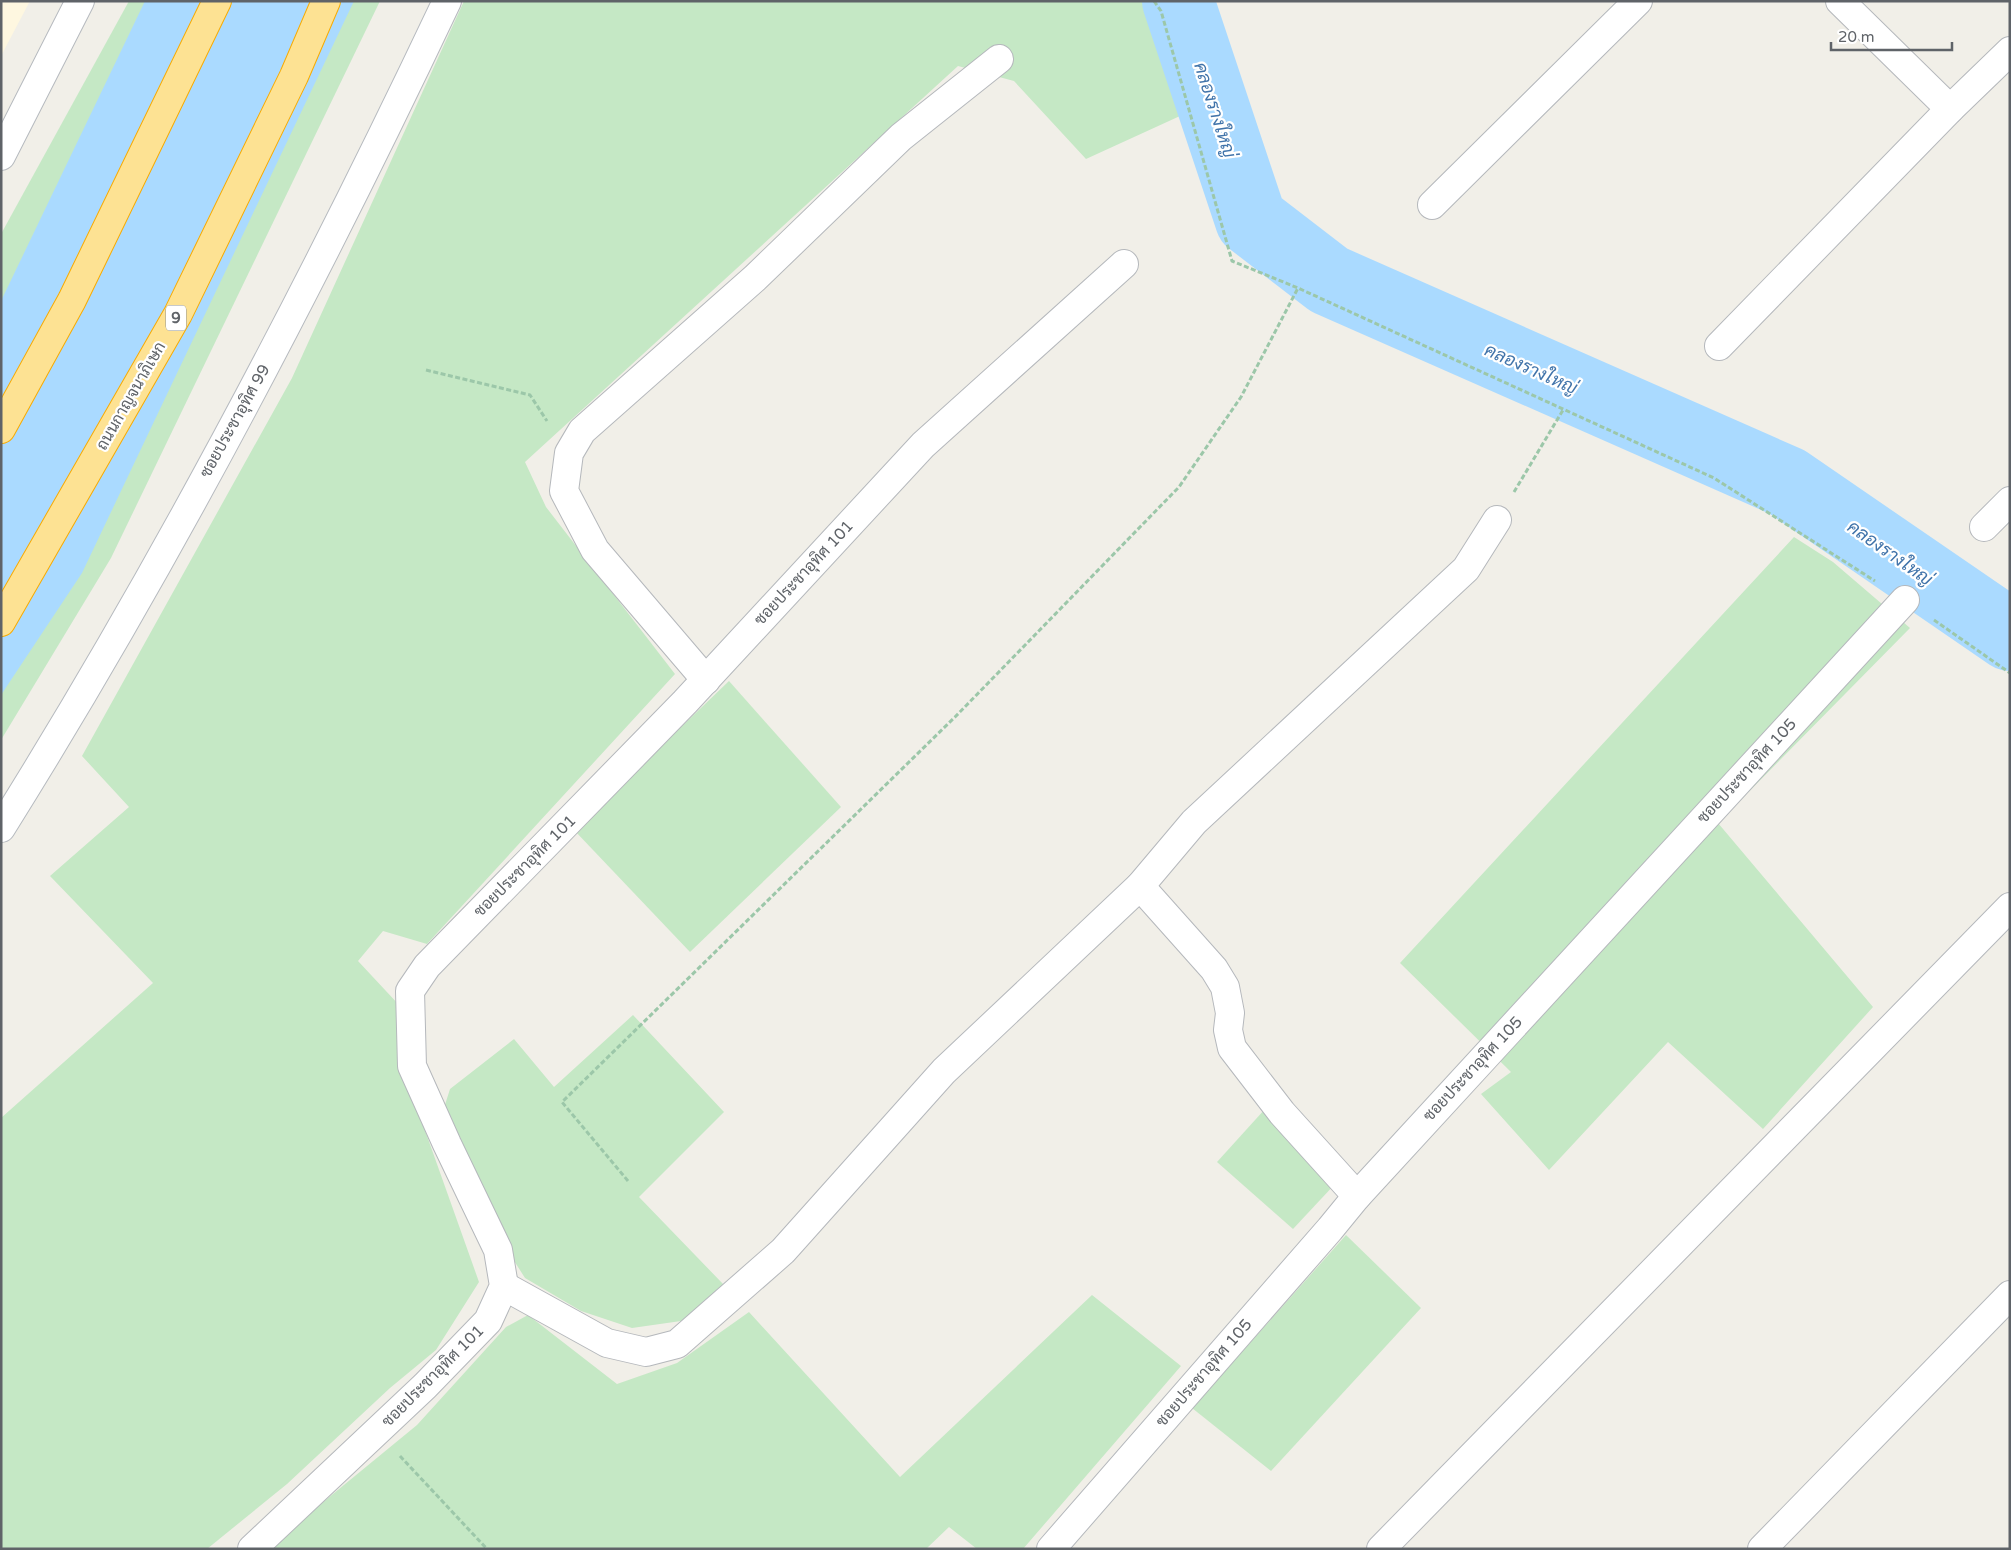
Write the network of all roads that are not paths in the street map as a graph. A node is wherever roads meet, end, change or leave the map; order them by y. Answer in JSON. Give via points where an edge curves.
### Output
{"nodes":[{"id":1,"x":80,"y":1,"type":"edge"},
{"id":2,"x":216,"y":1,"type":"edge"},
{"id":3,"x":326,"y":1,"type":"edge"},
{"id":4,"x":447,"y":1,"type":"edge"},
{"id":5,"x":1638,"y":1,"type":"edge"},
{"id":6,"x":1840,"y":1,"type":"edge"},
{"id":7,"x":2010,"y":51,"type":"edge"},
{"id":8,"x":999,"y":59,"type":"dead end"},
{"id":9,"x":1950,"y":109,"type":"junction"},
{"id":10,"x":1,"y":156,"type":"edge"},
{"id":11,"x":1432,"y":206,"type":"dead end"},
{"id":12,"x":1124,"y":264,"type":"dead end"},
{"id":13,"x":1719,"y":346,"type":"dead end"},
{"id":14,"x":1,"y":429,"type":"edge"},
{"id":15,"x":2010,"y":501,"type":"edge"},
{"id":16,"x":1497,"y":520,"type":"road end"},
{"id":17,"x":1984,"y":527,"type":"dead end"},
{"id":18,"x":1905,"y":600,"type":"road end"},
{"id":19,"x":1,"y":622,"type":"edge"},
{"id":20,"x":706,"y":680,"type":"junction"},
{"id":21,"x":1,"y":828,"type":"edge"},
{"id":22,"x":1140,"y":886,"type":"junction"},
{"id":23,"x":2010,"y":907,"type":"edge"},
{"id":24,"x":1357,"y":1196,"type":"junction"},
{"id":25,"x":504,"y":1286,"type":"junction"},
{"id":26,"x":2010,"y":1294,"type":"edge"},
{"id":27,"x":252,"y":1549,"type":"edge"},
{"id":28,"x":1052,"y":1549,"type":"edge"},
{"id":29,"x":1382,"y":1549,"type":"edge"},
{"id":30,"x":1762,"y":1549,"type":"edge"}],
"edges":[{"from":1,"to":10,"type":"street"},
{"from":2,"to":14,"type":"highway","via":[[72,300]]},
{"from":3,"to":19,"type":"highway","name":"ถนนกาญจนาภิเษก","number":"9","via":[[294,76],[178,314]]},
{"from":4,"to":21,"type":"street","name":"ซอยประชาอุทิศ 99","via":[[382,138],[276,346],[166,548]]},
{"from":5,"to":11,"type":"street"},
{"from":6,"to":9,"type":"street"},
{"from":7,"to":9,"type":"street"},
{"from":8,"to":20,"type":"street","via":[[901,137],[754,278],[582,431],[569,453],[564,491],[595,550]]},
{"from":9,"to":13,"type":"street"},
{"from":12,"to":20,"type":"street","name":"ซอยประชาอุทิศ 101","via":[[923,444]]},
{"from":15,"to":17,"type":"street"},
{"from":16,"to":22,"type":"street","via":[[1466,569],[1194,822]]},
{"from":18,"to":24,"type":"street","name":"ซอยประชาอุทิศ 105"},
{"from":20,"to":25,"type":"street","name":"ซอยประชาอุทิศ 101","via":[[427,966],[410,991],[412,1066],[498,1250]]},
{"from":22,"to":24,"type":"street","via":[[1214,969],[1225,987],[1232,1048],[1282,1113]]},
{"from":22,"to":25,"type":"street","via":[[944,1071],[783,1251],[677,1344],[646,1352],[607,1343]]},
{"from":23,"to":29,"type":"street"},
{"from":24,"to":28,"type":"street","name":"ซอยประชาอุทิศ 105"},
{"from":25,"to":27,"type":"street","name":"ซอยประชาอุทิศ 101","via":[[488,1321],[425,1386]]},
{"from":26,"to":30,"type":"street"}]}
